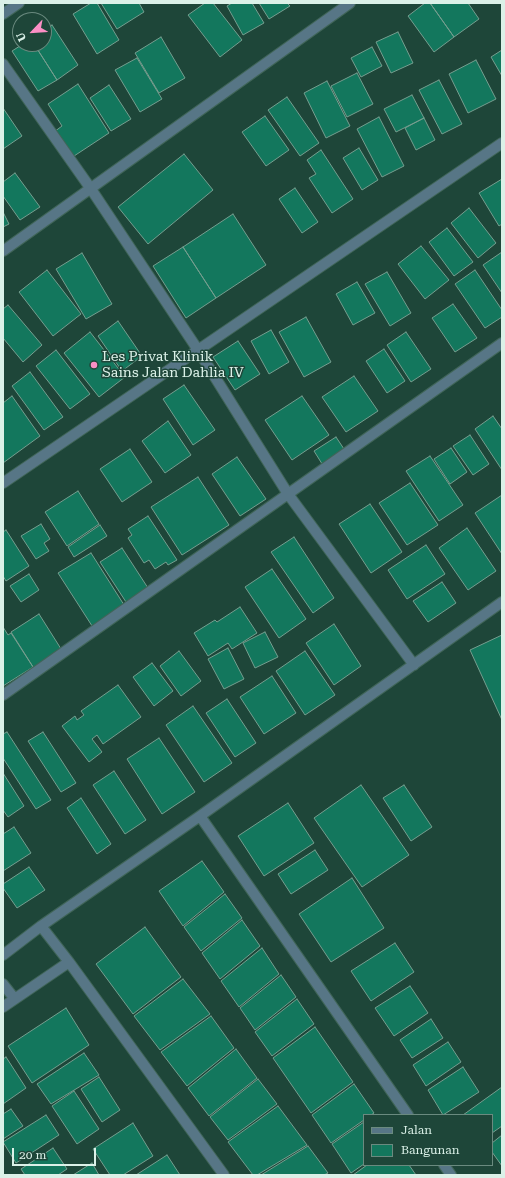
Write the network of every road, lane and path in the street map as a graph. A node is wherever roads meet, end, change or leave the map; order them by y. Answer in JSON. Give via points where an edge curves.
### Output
{"nodes":[{"id":1,"x":19,"y":3,"type":"edge"},
{"id":2,"x":350,"y":3,"type":"edge"},
{"id":3,"x":3,"y":14,"type":"edge"},
{"id":4,"x":3,"y":64,"type":"edge"},
{"id":5,"x":502,"y":143,"type":"edge"},
{"id":6,"x":91,"y":189,"type":"junction"},
{"id":7,"x":3,"y":251,"type":"edge"},
{"id":8,"x":502,"y":343,"type":"edge"},
{"id":9,"x":198,"y":350,"type":"junction"},
{"id":10,"x":3,"y":483,"type":"edge"},
{"id":11,"x":288,"y":494,"type":"junction"},
{"id":12,"x":502,"y":602,"type":"edge"},
{"id":13,"x":414,"y":664,"type":"junction"},
{"id":14,"x":3,"y":695,"type":"edge"},
{"id":15,"x":200,"y":816,"type":"junction"},
{"id":16,"x":41,"y":926,"type":"junction"},
{"id":17,"x":3,"y":955,"type":"edge"},
{"id":18,"x":69,"y":962,"type":"junction"},
{"id":19,"x":3,"y":984,"type":"edge"},
{"id":20,"x":14,"y":998,"type":"junction"},
{"id":21,"x":3,"y":1007,"type":"edge"},
{"id":22,"x":407,"y":1114,"type":"edge"},
{"id":23,"x":445,"y":1166,"type":"edge"},
{"id":24,"x":224,"y":1175,"type":"edge"},
{"id":25,"x":451,"y":1175,"type":"edge"}],
"edges":[{"from":1,"to":3,"type":"street"},
{"from":2,"to":6,"type":"street"},
{"from":4,"to":6,"type":"street"},
{"from":5,"to":9,"type":"street"},
{"from":6,"to":7,"type":"street"},
{"from":6,"to":9,"type":"street"},
{"from":8,"to":11,"type":"street"},
{"from":9,"to":10,"type":"street"},
{"from":9,"to":11,"type":"street"},
{"from":11,"to":13,"type":"street"},
{"from":11,"to":14,"type":"street"},
{"from":12,"to":13,"type":"street"},
{"from":13,"to":15,"type":"street"},
{"from":15,"to":16,"type":"street"},
{"from":15,"to":22,"type":"street"},
{"from":16,"to":17,"type":"street"},
{"from":16,"to":18,"type":"street"},
{"from":18,"to":20,"type":"street"},
{"from":18,"to":24,"type":"street"},
{"from":19,"to":20,"type":"street"},
{"from":20,"to":21,"type":"street"},
{"from":23,"to":25,"type":"street"}]}
